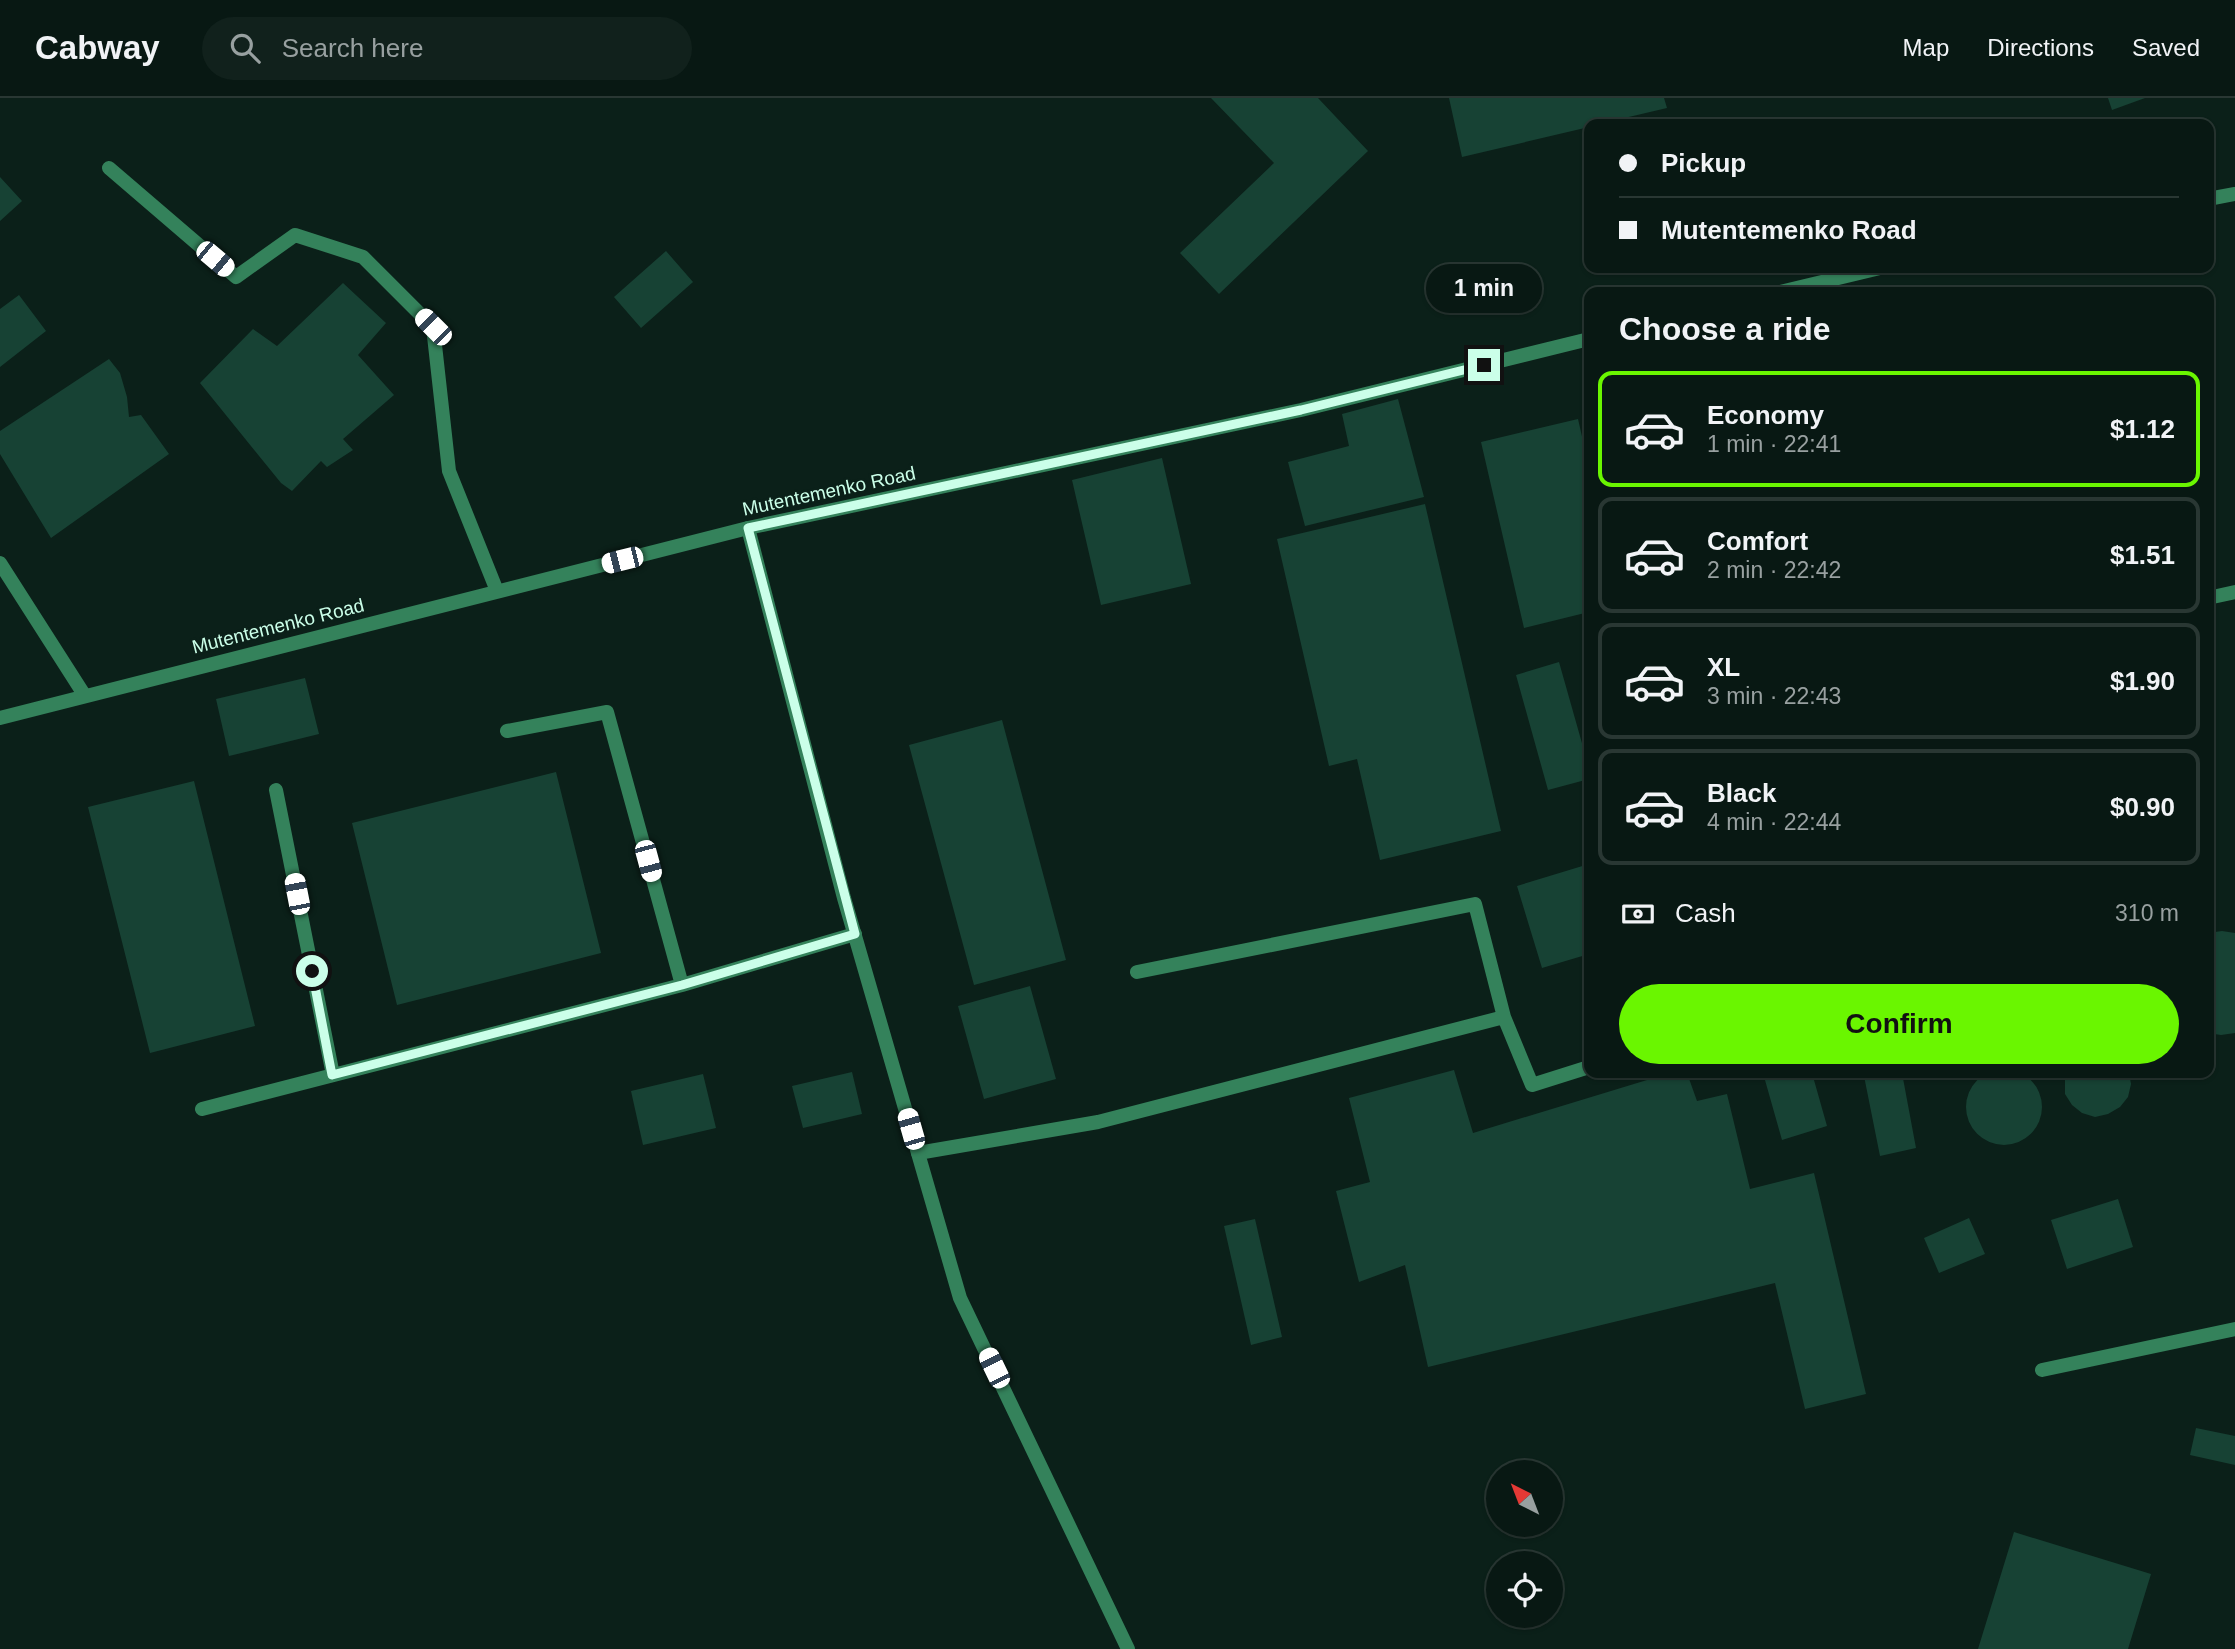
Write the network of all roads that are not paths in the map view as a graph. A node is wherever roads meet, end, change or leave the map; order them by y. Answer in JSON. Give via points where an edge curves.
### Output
{"nodes":[{"id":1,"x":108,"y":168,"type":"dead end"},
{"id":2,"x":2235,"y":194,"type":"edge"},
{"id":3,"x":2214,"y":198,"type":"edge"},
{"id":4,"x":1859,"y":273,"type":"edge"},
{"id":5,"x":1801,"y":287,"type":"edge"},
{"id":6,"x":1584,"y":340,"type":"edge"},
{"id":7,"x":748,"y":528,"type":"junction"},
{"id":8,"x":0,"y":563,"type":"edge"},
{"id":9,"x":497,"y":591,"type":"junction"},
{"id":10,"x":2235,"y":592,"type":"edge"},
{"id":11,"x":2214,"y":597,"type":"edge"},
{"id":12,"x":85,"y":696,"type":"junction"},
{"id":13,"x":0,"y":718,"type":"edge"},
{"id":14,"x":507,"y":731,"type":"dead end"},
{"id":15,"x":276,"y":790,"type":"dead end"},
{"id":16,"x":855,"y":934,"type":"junction"},
{"id":17,"x":1137,"y":972,"type":"dead end"},
{"id":18,"x":682,"y":985,"type":"junction"},
{"id":19,"x":1504,"y":1017,"type":"junction"},
{"id":20,"x":1584,"y":1069,"type":"edge"},
{"id":21,"x":332,"y":1075,"type":"junction"},
{"id":22,"x":202,"y":1109,"type":"dead end"},
{"id":23,"x":918,"y":1153,"type":"junction"},
{"id":24,"x":2235,"y":1329,"type":"edge"},
{"id":25,"x":2042,"y":1370,"type":"dead end"},
{"id":26,"x":1128,"y":1649,"type":"edge"}],
"edges":[{"from":1,"to":9,"type":"street","via":[[236,277],[295,235],[363,257],[433,327],[449,471]]},
{"from":2,"to":3,"type":"street"},
{"from":4,"to":5,"type":"street"},
{"from":6,"to":7,"type":"street","name":"Mutentemenko Road","via":[[1301,410]]},
{"from":7,"to":9,"type":"street","name":"Mutentemenko Road"},
{"from":7,"to":16,"type":"street"},
{"from":8,"to":12,"type":"street"},
{"from":9,"to":12,"type":"street","name":"Mutentemenko Road"},
{"from":10,"to":11,"type":"street"},
{"from":12,"to":13,"type":"street","name":"Mutentemenko Road"},
{"from":14,"to":18,"type":"street","via":[[607,712]]},
{"from":15,"to":21,"type":"street"},
{"from":16,"to":18,"type":"street"},
{"from":16,"to":23,"type":"street"},
{"from":17,"to":19,"type":"street","via":[[1475,904]]},
{"from":18,"to":21,"type":"street"},
{"from":19,"to":20,"type":"street","via":[[1532,1085]]},
{"from":19,"to":23,"type":"street","via":[[1098,1122]]},
{"from":21,"to":22,"type":"street"},
{"from":23,"to":26,"type":"street","via":[[960,1298]]},
{"from":24,"to":25,"type":"street"}]}
